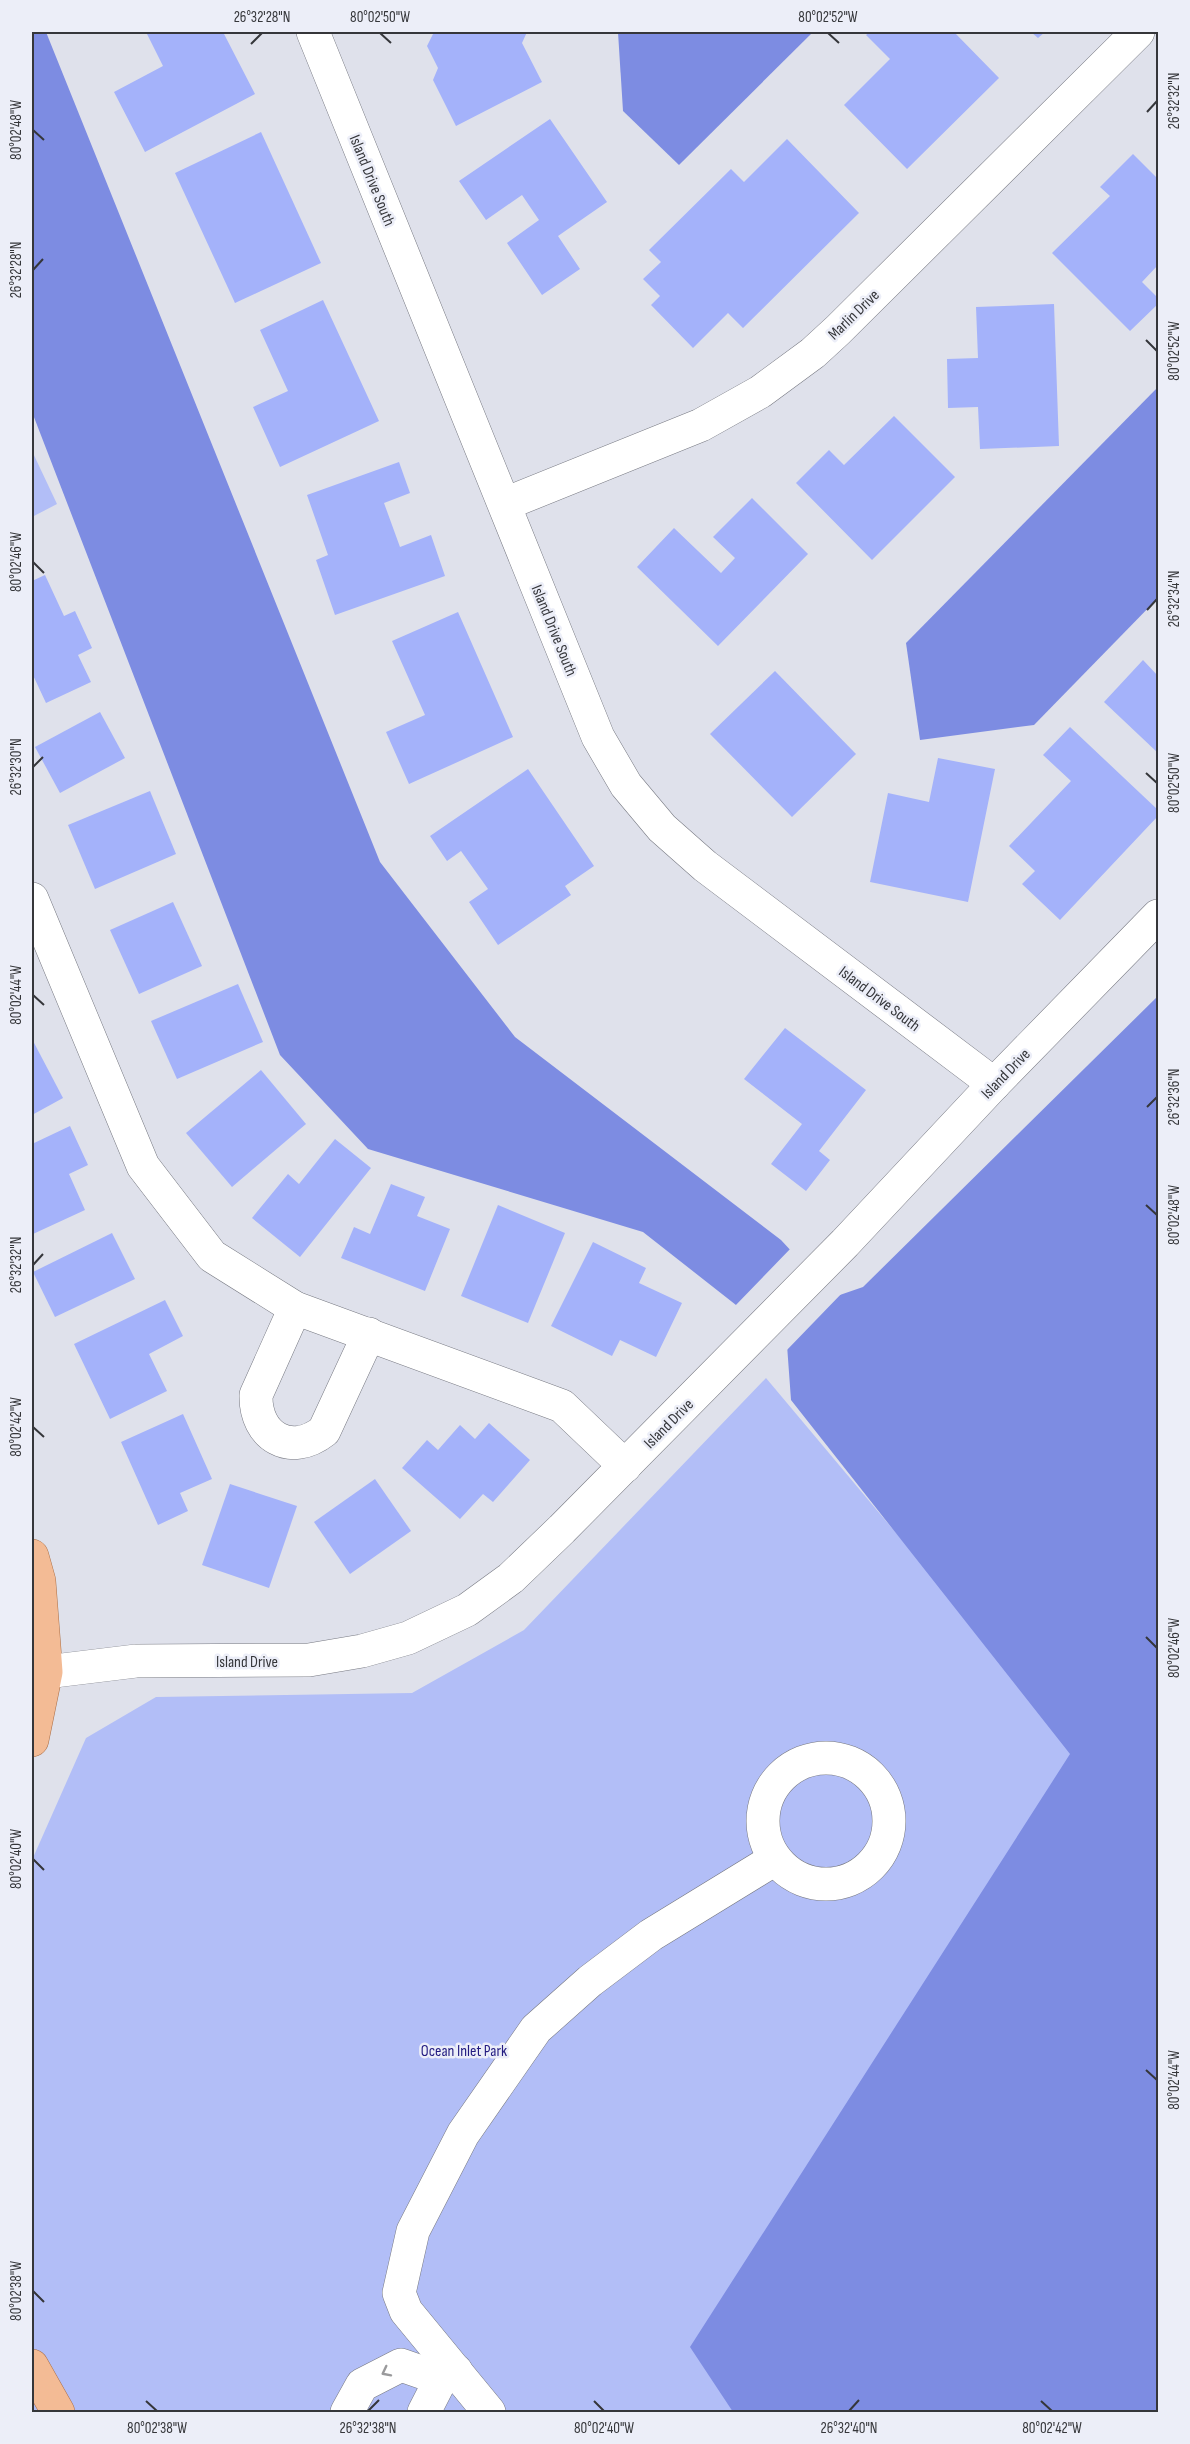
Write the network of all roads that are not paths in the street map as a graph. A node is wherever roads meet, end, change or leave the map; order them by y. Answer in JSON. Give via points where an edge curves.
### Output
{"nodes":[{"id":1,"x":313,"y":32,"type":"edge"},
{"id":2,"x":1138,"y":32,"type":"edge"},
{"id":3,"x":505,"y":504,"type":"junction"},
{"id":4,"x":32,"y":899,"type":"edge"},
{"id":5,"x":1158,"y":916,"type":"edge"},
{"id":6,"x":994,"y":1084,"type":"junction"},
{"id":7,"x":296,"y":1308,"type":"junction"},
{"id":8,"x":369,"y":1334,"type":"junction"},
{"id":9,"x":625,"y":1466,"type":"junction"},
{"id":10,"x":32,"y":1556,"type":"edge"},
{"id":11,"x":46,"y":1672,"type":"junction"},
{"id":12,"x":32,"y":1740,"type":"edge"},
{"id":13,"x":775,"y":1859,"type":"dead end"},
{"id":14,"x":32,"y":2366,"type":"edge"},
{"id":15,"x":448,"y":2375,"type":"junction"},
{"id":16,"x":58,"y":2412,"type":"edge"},
{"id":17,"x":347,"y":2412,"type":"edge"},
{"id":18,"x":424,"y":2412,"type":"edge"},
{"id":19,"x":489,"y":2412,"type":"edge"}],
"edges":[{"from":1,"to":3,"type":"street","name":"Island Drive South"},
{"from":2,"to":3,"type":"street","name":"Marlin Drive","via":[[838,330],[760,392],[701,425]]},
{"from":3,"to":6,"type":"street","name":"Island Drive South","via":[[598,736],[626,785],[662,828],[705,866]]},
{"from":4,"to":7,"type":"street","via":[[143,1166],[212,1256]]},
{"from":5,"to":6,"type":"street","name":"Island Drive"},
{"from":6,"to":9,"type":"street","name":"Island Drive"},
{"from":7,"to":8,"type":"street"},
{"from":7,"to":8,"type":"street","via":[[256,1395],[259,1420],[267,1431],[283,1441],[302,1443],[324,1431]]},
{"from":8,"to":9,"type":"street","via":[[562,1406]]},
{"from":9,"to":11,"type":"street","name":"Island Drive","via":[[511,1578],[466,1610],[408,1638],[309,1660],[136,1661]]},
{"from":10,"to":11,"type":"main road","via":[[39,1581]]},
{"from":11,"to":12,"type":"main road"},
{"from":13,"to":15,"type":"street","via":[[651,1935],[590,1981],[536,2030],[463,2134],[413,2231],[399,2293],[406,2311]]},
{"from":14,"to":16,"type":"main road"},
{"from":15,"to":17,"type":"street","one_way":true,"via":[[401,2365],[362,2385]]},
{"from":15,"to":18,"type":"street"},
{"from":15,"to":19,"type":"street"}]}
